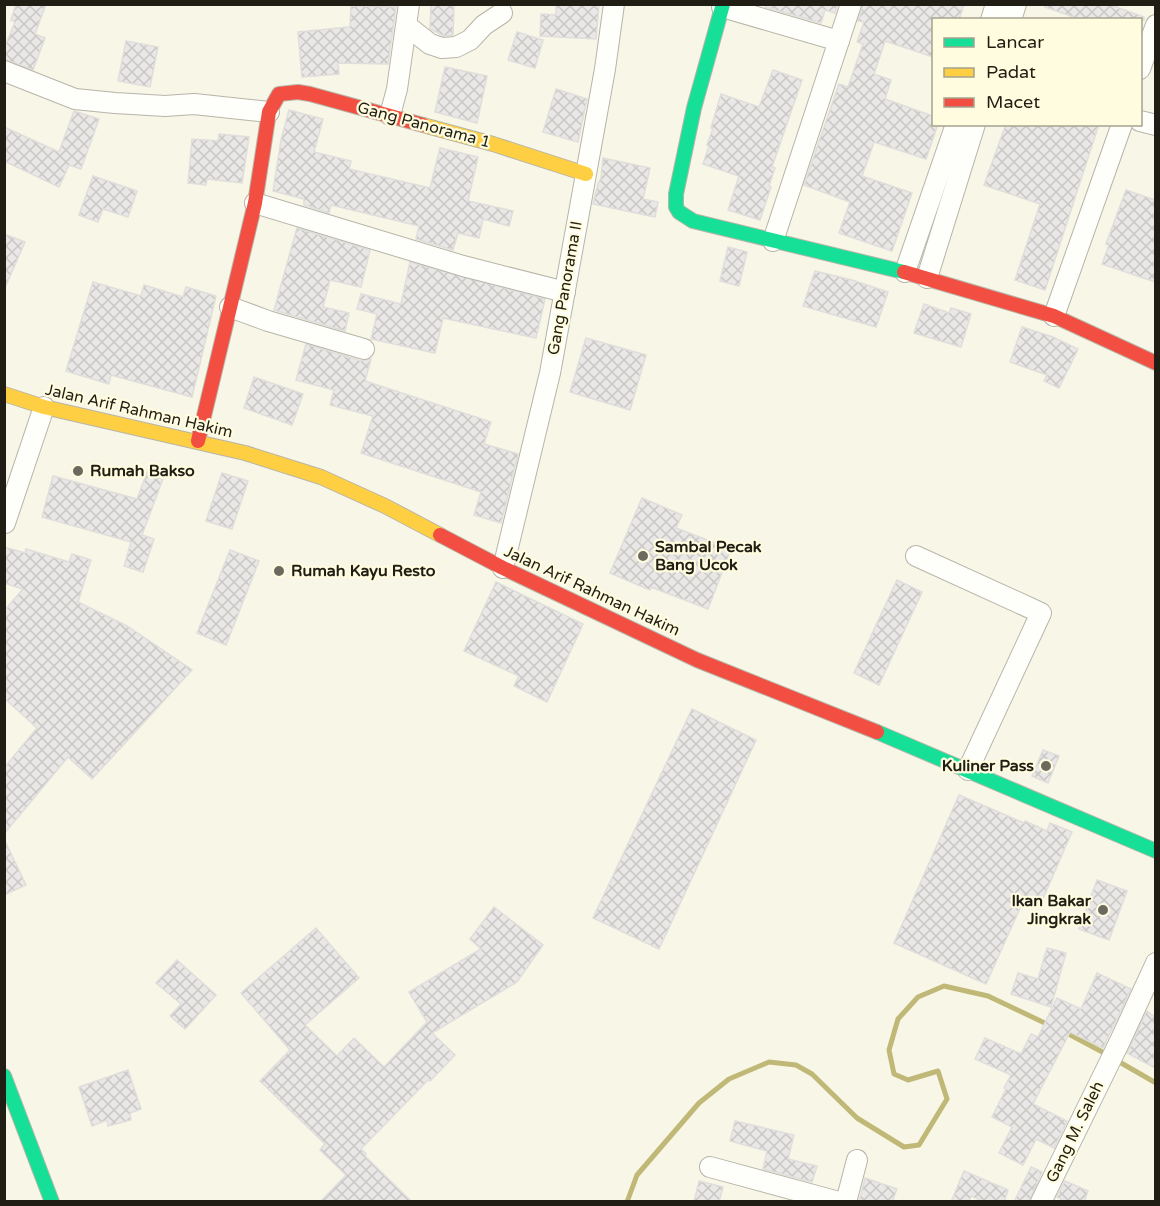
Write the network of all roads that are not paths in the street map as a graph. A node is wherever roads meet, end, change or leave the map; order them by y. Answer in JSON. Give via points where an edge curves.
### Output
{"nodes":[{"id":1,"x":409,"y":4,"type":"edge"},
{"id":2,"x":614,"y":4,"type":"edge"},
{"id":3,"x":851,"y":4,"type":"edge"},
{"id":4,"x":722,"y":6,"type":"edge"},
{"id":5,"x":502,"y":14,"type":"dead end"},
{"id":6,"x":1155,"y":25,"type":"edge"},
{"id":7,"x":407,"y":26,"type":"junction"},
{"id":8,"x":839,"y":41,"type":"junction"},
{"id":9,"x":1142,"y":63,"type":"edge"},
{"id":10,"x":4,"y":71,"type":"edge"},
{"id":11,"x":269,"y":112,"type":"junction"},
{"id":12,"x":390,"y":116,"type":"junction"},
{"id":13,"x":955,"y":126,"type":"edge"},
{"id":14,"x":974,"y":126,"type":"edge"},
{"id":15,"x":1121,"y":126,"type":"edge"},
{"id":16,"x":586,"y":174,"type":"junction"},
{"id":17,"x":255,"y":203,"type":"junction"},
{"id":18,"x":773,"y":241,"type":"junction"},
{"id":19,"x":905,"y":272,"type":"junction"},
{"id":20,"x":927,"y":278,"type":"junction"},
{"id":21,"x":565,"y":292,"type":"junction"},
{"id":22,"x":230,"y":307,"type":"junction"},
{"id":23,"x":1054,"y":316,"type":"junction"},
{"id":24,"x":364,"y":349,"type":"dead end"},
{"id":25,"x":1155,"y":363,"type":"edge"},
{"id":26,"x":4,"y":394,"type":"edge"},
{"id":27,"x":44,"y":406,"type":"junction"},
{"id":28,"x":198,"y":441,"type":"junction"},
{"id":29,"x":5,"y":523,"type":"edge"},
{"id":30,"x":916,"y":556,"type":"dead end"},
{"id":31,"x":503,"y":568,"type":"junction"},
{"id":32,"x":968,"y":770,"type":"junction"},
{"id":33,"x":1155,"y":851,"type":"edge"},
{"id":34,"x":1155,"y":963,"type":"edge"},
{"id":35,"x":4,"y":1076,"type":"edge"},
{"id":36,"x":857,"y":1160,"type":"dead end"},
{"id":37,"x":710,"y":1167,"type":"dead end"},
{"id":38,"x":52,"y":1202,"type":"edge"},
{"id":39,"x":839,"y":1202,"type":"edge"},
{"id":40,"x":846,"y":1202,"type":"edge"},
{"id":41,"x":1041,"y":1202,"type":"edge"}],
"edges":[{"from":1,"to":7,"type":"street"},
{"from":2,"to":16,"type":"street","name":"Gang Panorama II"},
{"from":3,"to":8,"type":"street"},
{"from":4,"to":8,"type":"street"},
{"from":4,"to":18,"type":"street","via":[[686,142],[676,208],[687,219]]},
{"from":5,"to":7,"type":"street","via":[[456,48],[430,44]]},
{"from":6,"to":9,"type":"street"},
{"from":7,"to":12,"type":"street"},
{"from":8,"to":18,"type":"street"},
{"from":10,"to":11,"type":"street","via":[[75,99]]},
{"from":11,"to":12,"type":"street","name":"Gang Panorama 1","via":[[279,94],[298,92]]},
{"from":11,"to":17,"type":"street"},
{"from":12,"to":16,"type":"street","name":"Gang Panorama 1"},
{"from":13,"to":19,"type":"street"},
{"from":14,"to":20,"type":"street"},
{"from":15,"to":23,"type":"street"},
{"from":16,"to":21,"type":"street","name":"Gang Panorama II"},
{"from":17,"to":21,"type":"street","via":[[463,266]]},
{"from":17,"to":22,"type":"street"},
{"from":18,"to":19,"type":"street"},
{"from":19,"to":20,"type":"street"},
{"from":20,"to":23,"type":"street"},
{"from":21,"to":31,"type":"street","name":"Gang Panorama II","via":[[550,373]]},
{"from":22,"to":24,"type":"street"},
{"from":22,"to":28,"type":"street"},
{"from":23,"to":25,"type":"street"},
{"from":26,"to":27,"type":"street","name":"Jalan Arif Rahman Hakim"},
{"from":27,"to":28,"type":"street","name":"Jalan Arif Rahman Hakim"},
{"from":27,"to":29,"type":"street"},
{"from":28,"to":31,"type":"street","name":"Jalan Arif Rahman Hakim","via":[[321,477]]},
{"from":30,"to":32,"type":"street","via":[[1041,613]]},
{"from":31,"to":32,"type":"street","name":"Jalan Arif Rahman Hakim","via":[[698,660]]},
{"from":32,"to":33,"type":"street","name":"Jalan Arif Rahman Hakim"},
{"from":34,"to":41,"type":"street","name":"Gang M. Saleh"},
{"from":35,"to":38,"type":"street"},
{"from":36,"to":40,"type":"street"},
{"from":37,"to":39,"type":"street"}]}
